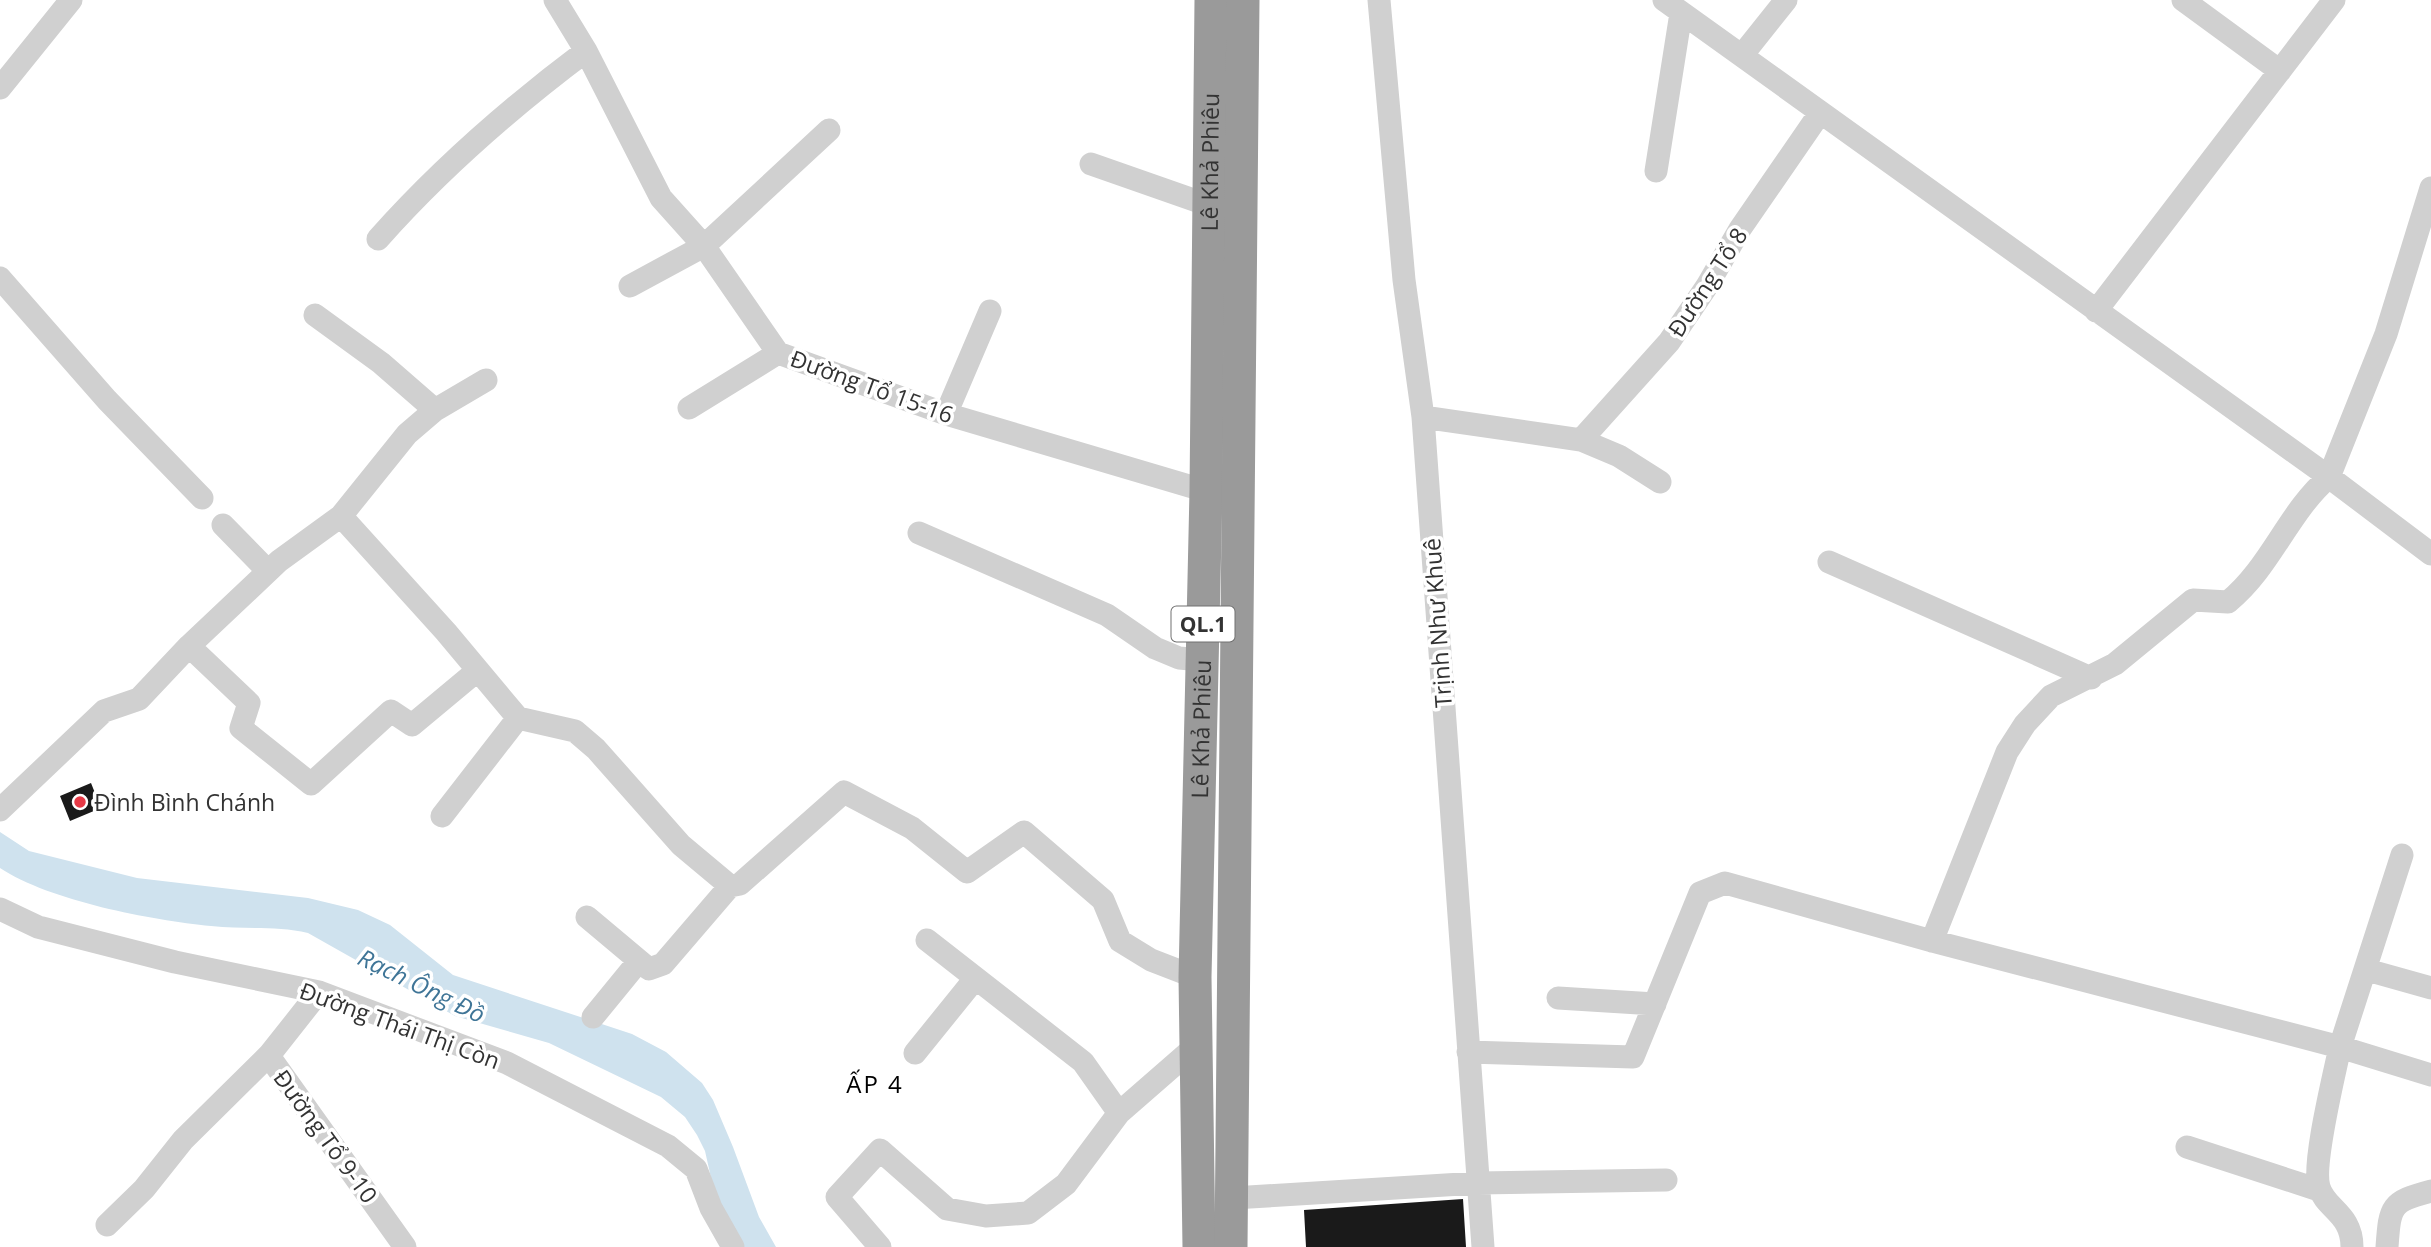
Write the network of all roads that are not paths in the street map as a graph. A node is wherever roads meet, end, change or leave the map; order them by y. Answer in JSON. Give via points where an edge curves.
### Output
{"nodes":[{"id":1,"x":71,"y":0,"type":"edge"},
{"id":2,"x":555,"y":0,"type":"edge"},
{"id":3,"x":1211,"y":0,"type":"edge"},
{"id":4,"x":1243,"y":0,"type":"edge"},
{"id":5,"x":1379,"y":0,"type":"edge"},
{"id":6,"x":1786,"y":0,"type":"edge"},
{"id":7,"x":2183,"y":0,"type":"edge"},
{"id":8,"x":2334,"y":0,"type":"edge"},
{"id":9,"x":1673,"y":6,"type":"edge"},
{"id":10,"x":586,"y":51,"type":"junction"},
{"id":11,"x":1743,"y":54,"type":"junction"},
{"id":12,"x":2280,"y":72,"type":"junction"},
{"id":13,"x":0,"y":88,"type":"edge"},
{"id":14,"x":1820,"y":113,"type":"junction"},
{"id":15,"x":829,"y":130,"type":"dead end"},
{"id":16,"x":1091,"y":164,"type":"dead end"},
{"id":17,"x":1656,"y":170,"type":"dead end"},
{"id":18,"x":2431,"y":188,"type":"edge"},
{"id":19,"x":1211,"y":206,"type":"junction"},
{"id":20,"x":378,"y":239,"type":"dead end"},
{"id":21,"x":704,"y":246,"type":"junction"},
{"id":22,"x":0,"y":278,"type":"edge"},
{"id":23,"x":630,"y":286,"type":"dead end"},
{"id":24,"x":990,"y":311,"type":"dead end"},
{"id":25,"x":2096,"y":311,"type":"junction"},
{"id":26,"x":315,"y":315,"type":"dead end"},
{"id":27,"x":778,"y":353,"type":"junction"},
{"id":28,"x":486,"y":380,"type":"dead end"},
{"id":29,"x":689,"y":408,"type":"dead end"},
{"id":30,"x":435,"y":410,"type":"junction"},
{"id":31,"x":946,"y":414,"type":"junction"},
{"id":32,"x":1423,"y":417,"type":"junction"},
{"id":33,"x":1581,"y":440,"type":"junction"},
{"id":34,"x":2329,"y":477,"type":"junction"},
{"id":35,"x":1660,"y":482,"type":"dead end"},
{"id":36,"x":1206,"y":491,"type":"junction"},
{"id":37,"x":202,"y":498,"type":"dead end"},
{"id":38,"x":341,"y":516,"type":"junction"},
{"id":39,"x":223,"y":525,"type":"dead end"},
{"id":40,"x":919,"y":533,"type":"dead end"},
{"id":41,"x":2431,"y":554,"type":"edge"},
{"id":42,"x":1829,"y":562,"type":"dead end"},
{"id":43,"x":268,"y":571,"type":"junction"},
{"id":44,"x":189,"y":646,"type":"junction"},
{"id":45,"x":1202,"y":660,"type":"junction"},
{"id":46,"x":478,"y":670,"type":"junction"},
{"id":47,"x":2091,"y":678,"type":"junction"},
{"id":48,"x":517,"y":718,"type":"junction"},
{"id":49,"x":0,"y":810,"type":"edge"},
{"id":50,"x":442,"y":816,"type":"dead end"},
{"id":51,"x":2402,"y":855,"type":"dead end"},
{"id":52,"x":730,"y":887,"type":"junction"},
{"id":53,"x":0,"y":909,"type":"edge"},
{"id":54,"x":587,"y":917,"type":"dead end"},
{"id":55,"x":927,"y":940,"type":"dead end"},
{"id":56,"x":1931,"y":941,"type":"junction"},
{"id":57,"x":638,"y":962,"type":"junction"},
{"id":58,"x":2367,"y":970,"type":"junction"},
{"id":59,"x":1195,"y":977,"type":"junction"},
{"id":60,"x":974,"y":980,"type":"junction"},
{"id":61,"x":2431,"y":988,"type":"edge"},
{"id":62,"x":319,"y":992,"type":"junction"},
{"id":63,"x":1558,"y":998,"type":"dead end"},
{"id":64,"x":1655,"y":1004,"type":"junction"},
{"id":65,"x":593,"y":1017,"type":"dead end"},
{"id":66,"x":1197,"y":1045,"type":"junction"},
{"id":67,"x":2340,"y":1047,"type":"junction"},
{"id":68,"x":1468,"y":1052,"type":"junction"},
{"id":69,"x":915,"y":1053,"type":"dead end"},
{"id":70,"x":270,"y":1054,"type":"junction"},
{"id":71,"x":2431,"y":1075,"type":"edge"},
{"id":72,"x":1119,"y":1113,"type":"junction"},
{"id":73,"x":2187,"y":1147,"type":"dead end"},
{"id":74,"x":1666,"y":1180,"type":"dead end"},
{"id":75,"x":1478,"y":1183,"type":"junction"},
{"id":76,"x":2319,"y":1190,"type":"junction"},
{"id":77,"x":2431,"y":1191,"type":"edge"},
{"id":78,"x":1233,"y":1198,"type":"junction"},
{"id":79,"x":107,"y":1225,"type":"dead end"},
{"id":80,"x":405,"y":1247,"type":"edge"},
{"id":81,"x":733,"y":1247,"type":"edge"},
{"id":82,"x":880,"y":1247,"type":"edge"},
{"id":83,"x":1199,"y":1247,"type":"edge"},
{"id":84,"x":1231,"y":1247,"type":"edge"},
{"id":85,"x":1483,"y":1247,"type":"edge"},
{"id":86,"x":2353,"y":1247,"type":"edge"},
{"id":87,"x":2387,"y":1247,"type":"edge"}],
"edges":[{"from":1,"to":13,"type":"street"},
{"from":2,"to":10,"type":"street","name":"Đường Tổ 15-16"},
{"from":3,"to":19,"type":"highway","name":"Lê Khả Phiêu","number":"QL.1"},
{"from":4,"to":78,"type":"highway","name":"Lê Khả Phiêu","number":"QL.1"},
{"from":5,"to":32,"type":"street","name":"Trịnh Như Khuê","via":[[1404,280]]},
{"from":6,"to":11,"type":"street"},
{"from":7,"to":12,"type":"street"},
{"from":8,"to":12,"type":"street"},
{"from":9,"to":11,"type":"street"},
{"from":9,"to":17,"type":"street"},
{"from":10,"to":20,"type":"street","via":[[510,108],[426,185]]},
{"from":10,"to":21,"type":"street","name":"Đường Tổ 15-16","via":[[661,198]]},
{"from":11,"to":14,"type":"street"},
{"from":12,"to":25,"type":"street"},
{"from":14,"to":25,"type":"street"},
{"from":14,"to":33,"type":"street","name":"Đường Tổ 8","via":[[1669,342]]},
{"from":15,"to":21,"type":"street"},
{"from":16,"to":19,"type":"street"},
{"from":18,"to":34,"type":"street","via":[[2386,334]]},
{"from":19,"to":36,"type":"highway","name":"Lê Khả Phiêu","number":"QL.1"},
{"from":21,"to":23,"type":"street"},
{"from":21,"to":27,"type":"street","name":"Đường Tổ 15-16"},
{"from":22,"to":37,"type":"street","via":[[107,400]]},
{"from":24,"to":31,"type":"street"},
{"from":25,"to":34,"type":"street"},
{"from":26,"to":30,"type":"street"},
{"from":27,"to":29,"type":"street"},
{"from":27,"to":31,"type":"street","name":"Đường Tổ 15-16"},
{"from":28,"to":30,"type":"street"},
{"from":30,"to":38,"type":"street","via":[[407,435]]},
{"from":31,"to":36,"type":"street","name":"Đường Tổ 15-16"},
{"from":32,"to":33,"type":"street"},
{"from":32,"to":68,"type":"street","name":"Trịnh Như Khuê"},
{"from":33,"to":35,"type":"street","via":[[1619,456]]},
{"from":34,"to":41,"type":"street"},
{"from":34,"to":47,"type":"street","via":[[2313,490],[2246,588],[2228,602],[2193,600]]},
{"from":36,"to":45,"type":"highway","name":"Lê Khả Phiêu","number":"QL.1"},
{"from":38,"to":43,"type":"street"},
{"from":38,"to":46,"type":"street"},
{"from":39,"to":43,"type":"street"},
{"from":40,"to":45,"type":"street","via":[[1107,615],[1155,648],[1179,658]]},
{"from":42,"to":47,"type":"street"},
{"from":43,"to":44,"type":"street"},
{"from":44,"to":46,"type":"street","via":[[249,703],[241,728],[310,784],[391,712],[412,725]]},
{"from":44,"to":49,"type":"street","via":[[139,699],[104,711]]},
{"from":45,"to":59,"type":"highway","name":"Lê Khả Phiêu","number":"QL.1"},
{"from":46,"to":48,"type":"street"},
{"from":47,"to":56,"type":"street","via":[[2051,696],[2007,752]]},
{"from":48,"to":50,"type":"street"},
{"from":48,"to":52,"type":"street","via":[[575,731],[681,845]]},
{"from":51,"to":58,"type":"street"},
{"from":52,"to":57,"type":"street","via":[[663,964],[649,969]]},
{"from":52,"to":59,"type":"street","via":[[740,884],[844,792],[912,828],[967,872],[1024,832],[1102,900],[1120,941],[1151,960]]},
{"from":53,"to":62,"type":"street","name":"Đường Thái Thị Còn","via":[[38,926],[175,962]]},
{"from":54,"to":57,"type":"street"},
{"from":55,"to":60,"type":"street"},
{"from":56,"to":64,"type":"street","via":[[1725,883],[1700,893]]},
{"from":56,"to":67,"type":"street"},
{"from":57,"to":65,"type":"street"},
{"from":58,"to":61,"type":"street"},
{"from":58,"to":67,"type":"street"},
{"from":59,"to":66,"type":"highway","name":"Lê Khả Phiêu","number":"QL.1"},
{"from":60,"to":69,"type":"street"},
{"from":60,"to":72,"type":"street","via":[[1083,1062]]},
{"from":62,"to":70,"type":"street","name":"Đường Tổ 9-10"},
{"from":62,"to":81,"type":"street","name":"Đường Thái Thị Còn","via":[[507,1063],[668,1146],[696,1169]]},
{"from":63,"to":64,"type":"street"},
{"from":64,"to":68,"type":"street","via":[[1633,1057]]},
{"from":66,"to":72,"type":"street"},
{"from":66,"to":83,"type":"highway","name":"Lê Khả Phiêu","number":"QL.1"},
{"from":67,"to":71,"type":"street"},
{"from":67,"to":76,"type":"street","via":[[2315,1169]]},
{"from":68,"to":75,"type":"street","name":"Trịnh Như Khuê"},
{"from":70,"to":79,"type":"street","via":[[183,1140],[144,1189]]},
{"from":70,"to":80,"type":"street","name":"Đường Tổ 9-10"},
{"from":72,"to":82,"type":"street","via":[[1066,1184],[1028,1213],[986,1216],[947,1209],[880,1150],[837,1197]]},
{"from":73,"to":76,"type":"street"},
{"from":74,"to":75,"type":"street"},
{"from":75,"to":78,"type":"street"},
{"from":75,"to":85,"type":"street","name":"Trịnh Như Khuê"},
{"from":76,"to":86,"type":"street","via":[[2342,1214]]},
{"from":77,"to":87,"type":"street","via":[[2401,1199],[2390,1216]]},
{"from":78,"to":84,"type":"highway","name":"Lê Khả Phiêu","number":"QL.1"}]}
